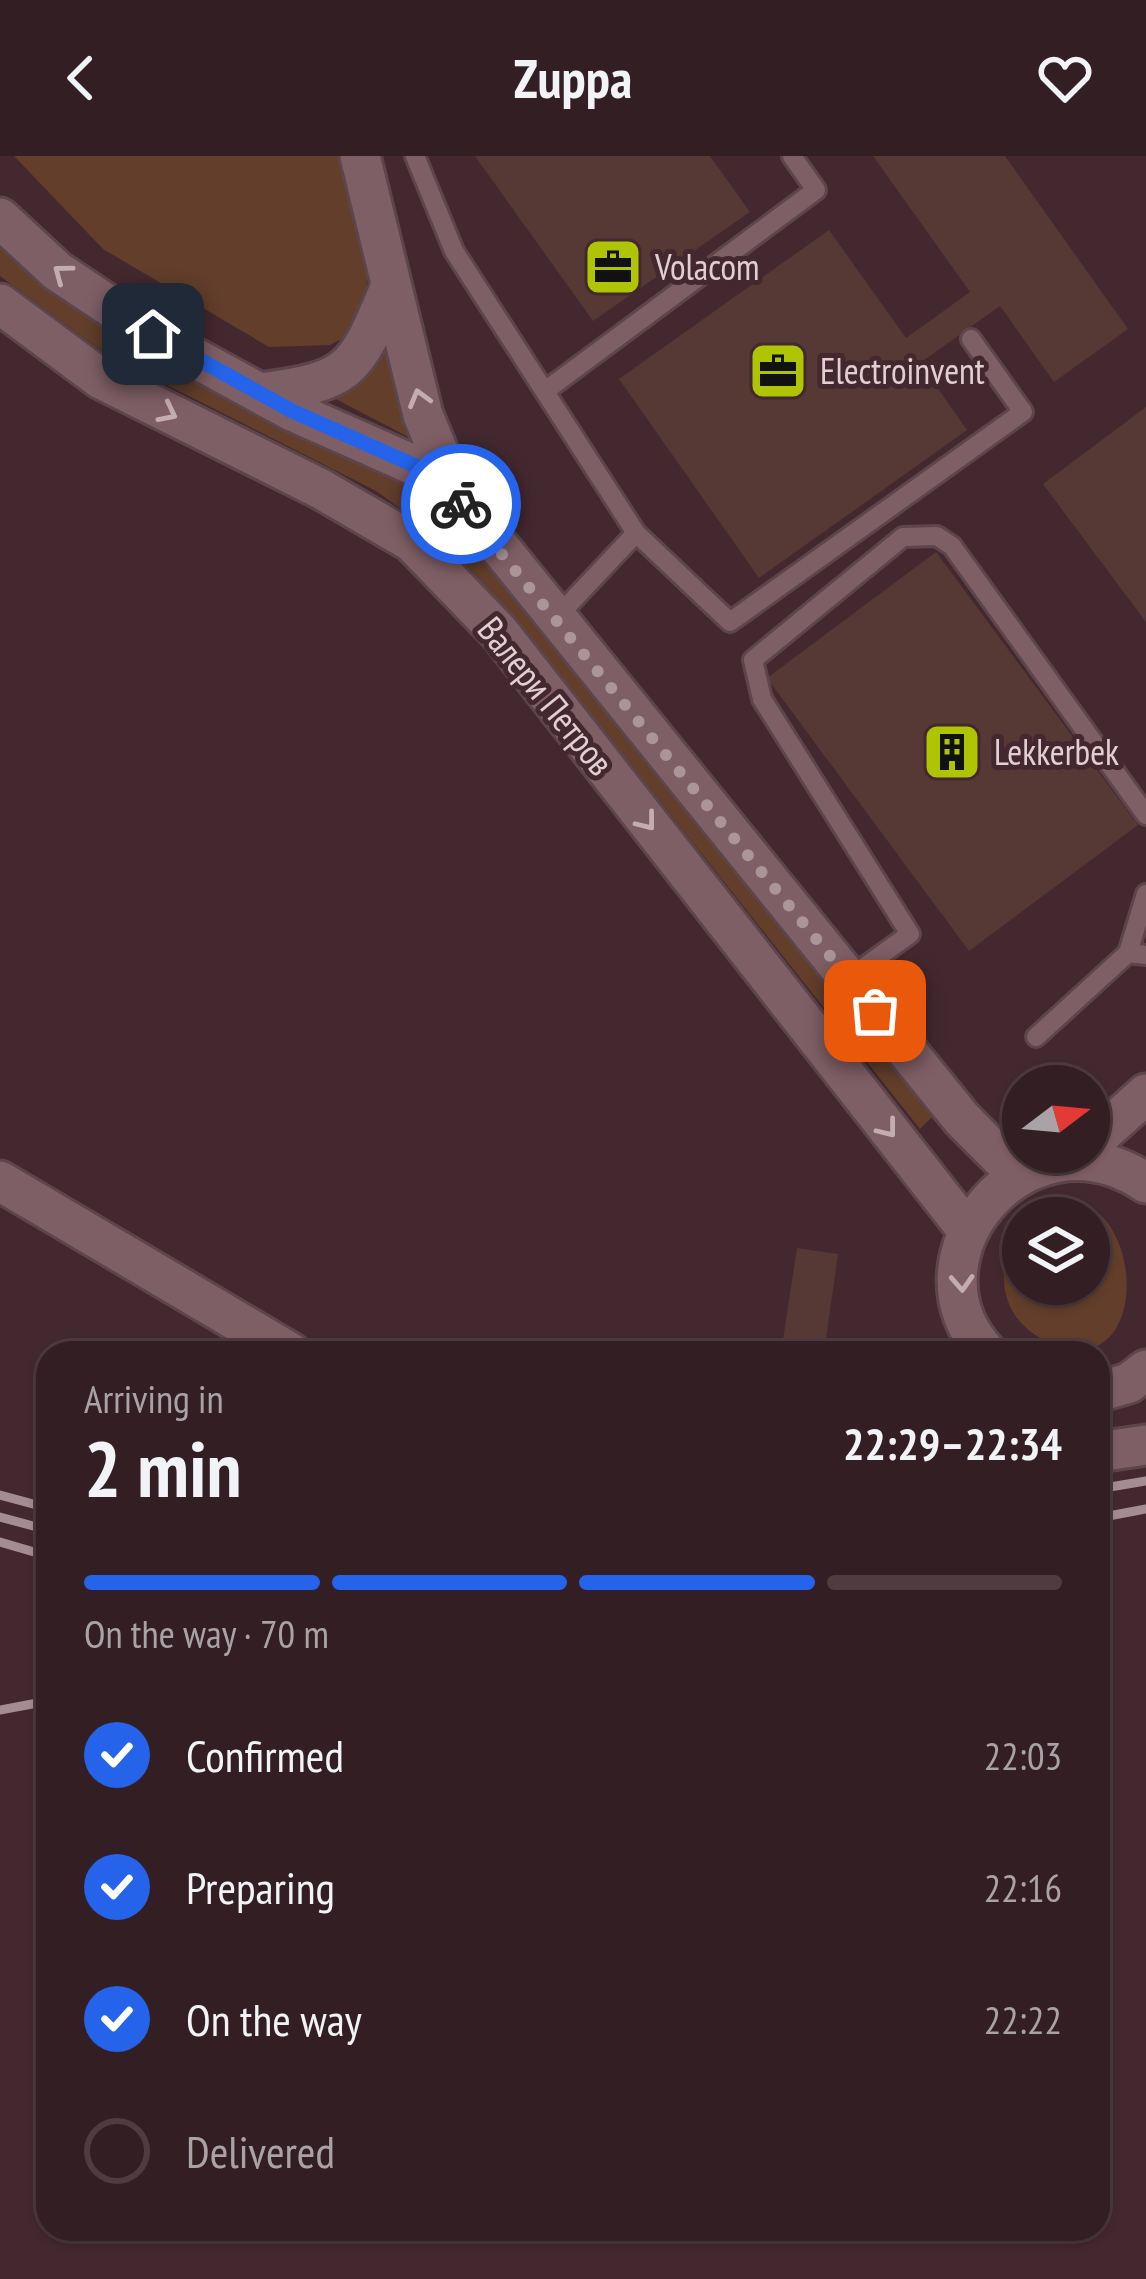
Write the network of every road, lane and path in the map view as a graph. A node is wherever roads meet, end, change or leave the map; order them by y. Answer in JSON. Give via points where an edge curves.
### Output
{"nodes":[{"id":1,"x":360,"y":156,"type":"edge"},
{"id":2,"x":415,"y":156,"type":"edge"},
{"id":3,"x":792,"y":156,"type":"edge"},
{"id":4,"x":0,"y":218,"type":"edge"},
{"id":5,"x":389,"y":290,"type":"junction"},
{"id":6,"x":0,"y":304,"type":"edge"},
{"id":7,"x":971,"y":339,"type":"dead end"},
{"id":8,"x":545,"y":391,"type":"junction"},
{"id":9,"x":260,"y":393,"type":"junction"},
{"id":10,"x":459,"y":503,"type":"junction"},
{"id":11,"x":635,"y":532,"type":"junction"},
{"id":12,"x":557,"y":617,"type":"junction"},
{"id":13,"x":1146,"y":815,"type":"edge"},
{"id":14,"x":1146,"y":894,"type":"edge"},
{"id":15,"x":1137,"y":954,"type":"edge"},
{"id":16,"x":849,"y":978,"type":"junction"},
{"id":17,"x":1036,"y":1036,"type":"dead end"},
{"id":18,"x":1146,"y":1094,"type":"edge"},
{"id":19,"x":1110,"y":1126,"type":"edge"},
{"id":20,"x":1110,"y":1166,"type":"edge"},
{"id":21,"x":1021,"y":1173,"type":"edge"},
{"id":22,"x":1018,"y":1174,"type":"junction"},
{"id":23,"x":0,"y":1181,"type":"edge"},
{"id":24,"x":1146,"y":1183,"type":"edge"},
{"id":25,"x":968,"y":1231,"type":"junction"},
{"id":26,"x":270,"y":1341,"type":"edge"},
{"id":27,"x":976,"y":1341,"type":"edge"},
{"id":28,"x":1146,"y":1370,"type":"edge"},
{"id":29,"x":1110,"y":1389,"type":"edge"},
{"id":30,"x":1146,"y":1445,"type":"edge"},
{"id":31,"x":1110,"y":1450,"type":"edge"}],
"edges":[{"from":1,"to":5,"type":"street"},
{"from":2,"to":8,"type":"lane","via":[[454,251]]},
{"from":3,"to":8,"type":"lane","via":[[816,190]]},
{"from":9,"to":4,"type":"street","name":"Валери Петров","one_way":true,"via":[[57,272]]},
{"from":5,"to":9,"type":"street","via":[[345,372],[315,386]]},
{"from":10,"to":5,"type":"street","one_way":true,"via":[[423,415]]},
{"from":6,"to":25,"type":"street","name":"Валери Петров","one_way":true,"via":[[101,379],[412,542],[499,632]]},
{"from":7,"to":11,"type":"lane","via":[[1023,412],[730,622]]},
{"from":8,"to":11,"type":"lane"},
{"from":9,"to":10,"type":"street","name":"Валери Петров","via":[[418,467]]},
{"from":10,"to":12,"type":"street","name":"Валери Петров"},
{"from":11,"to":12,"type":"lane"},
{"from":12,"to":16,"type":"street","name":"Валери Петров"},
{"from":13,"to":16,"type":"lane","via":[[952,546],[937,536],[902,537],[754,660],[761,699],[910,934]]},
{"from":14,"to":15,"type":"lane"},
{"from":15,"to":17,"type":"lane"},
{"from":16,"to":22,"type":"street","name":"Валери Петров","via":[[962,1119]]},
{"from":18,"to":19,"type":"street"},
{"from":20,"to":24,"type":"street"},
{"from":21,"to":22,"type":"street"},
{"from":22,"to":25,"type":"street","via":[[988,1198]]},
{"from":23,"to":26,"type":"street"},
{"from":25,"to":27,"type":"street","one_way":true,"via":[[958,1270]]},
{"from":28,"to":29,"type":"street"},
{"from":30,"to":31,"type":"street"}]}
